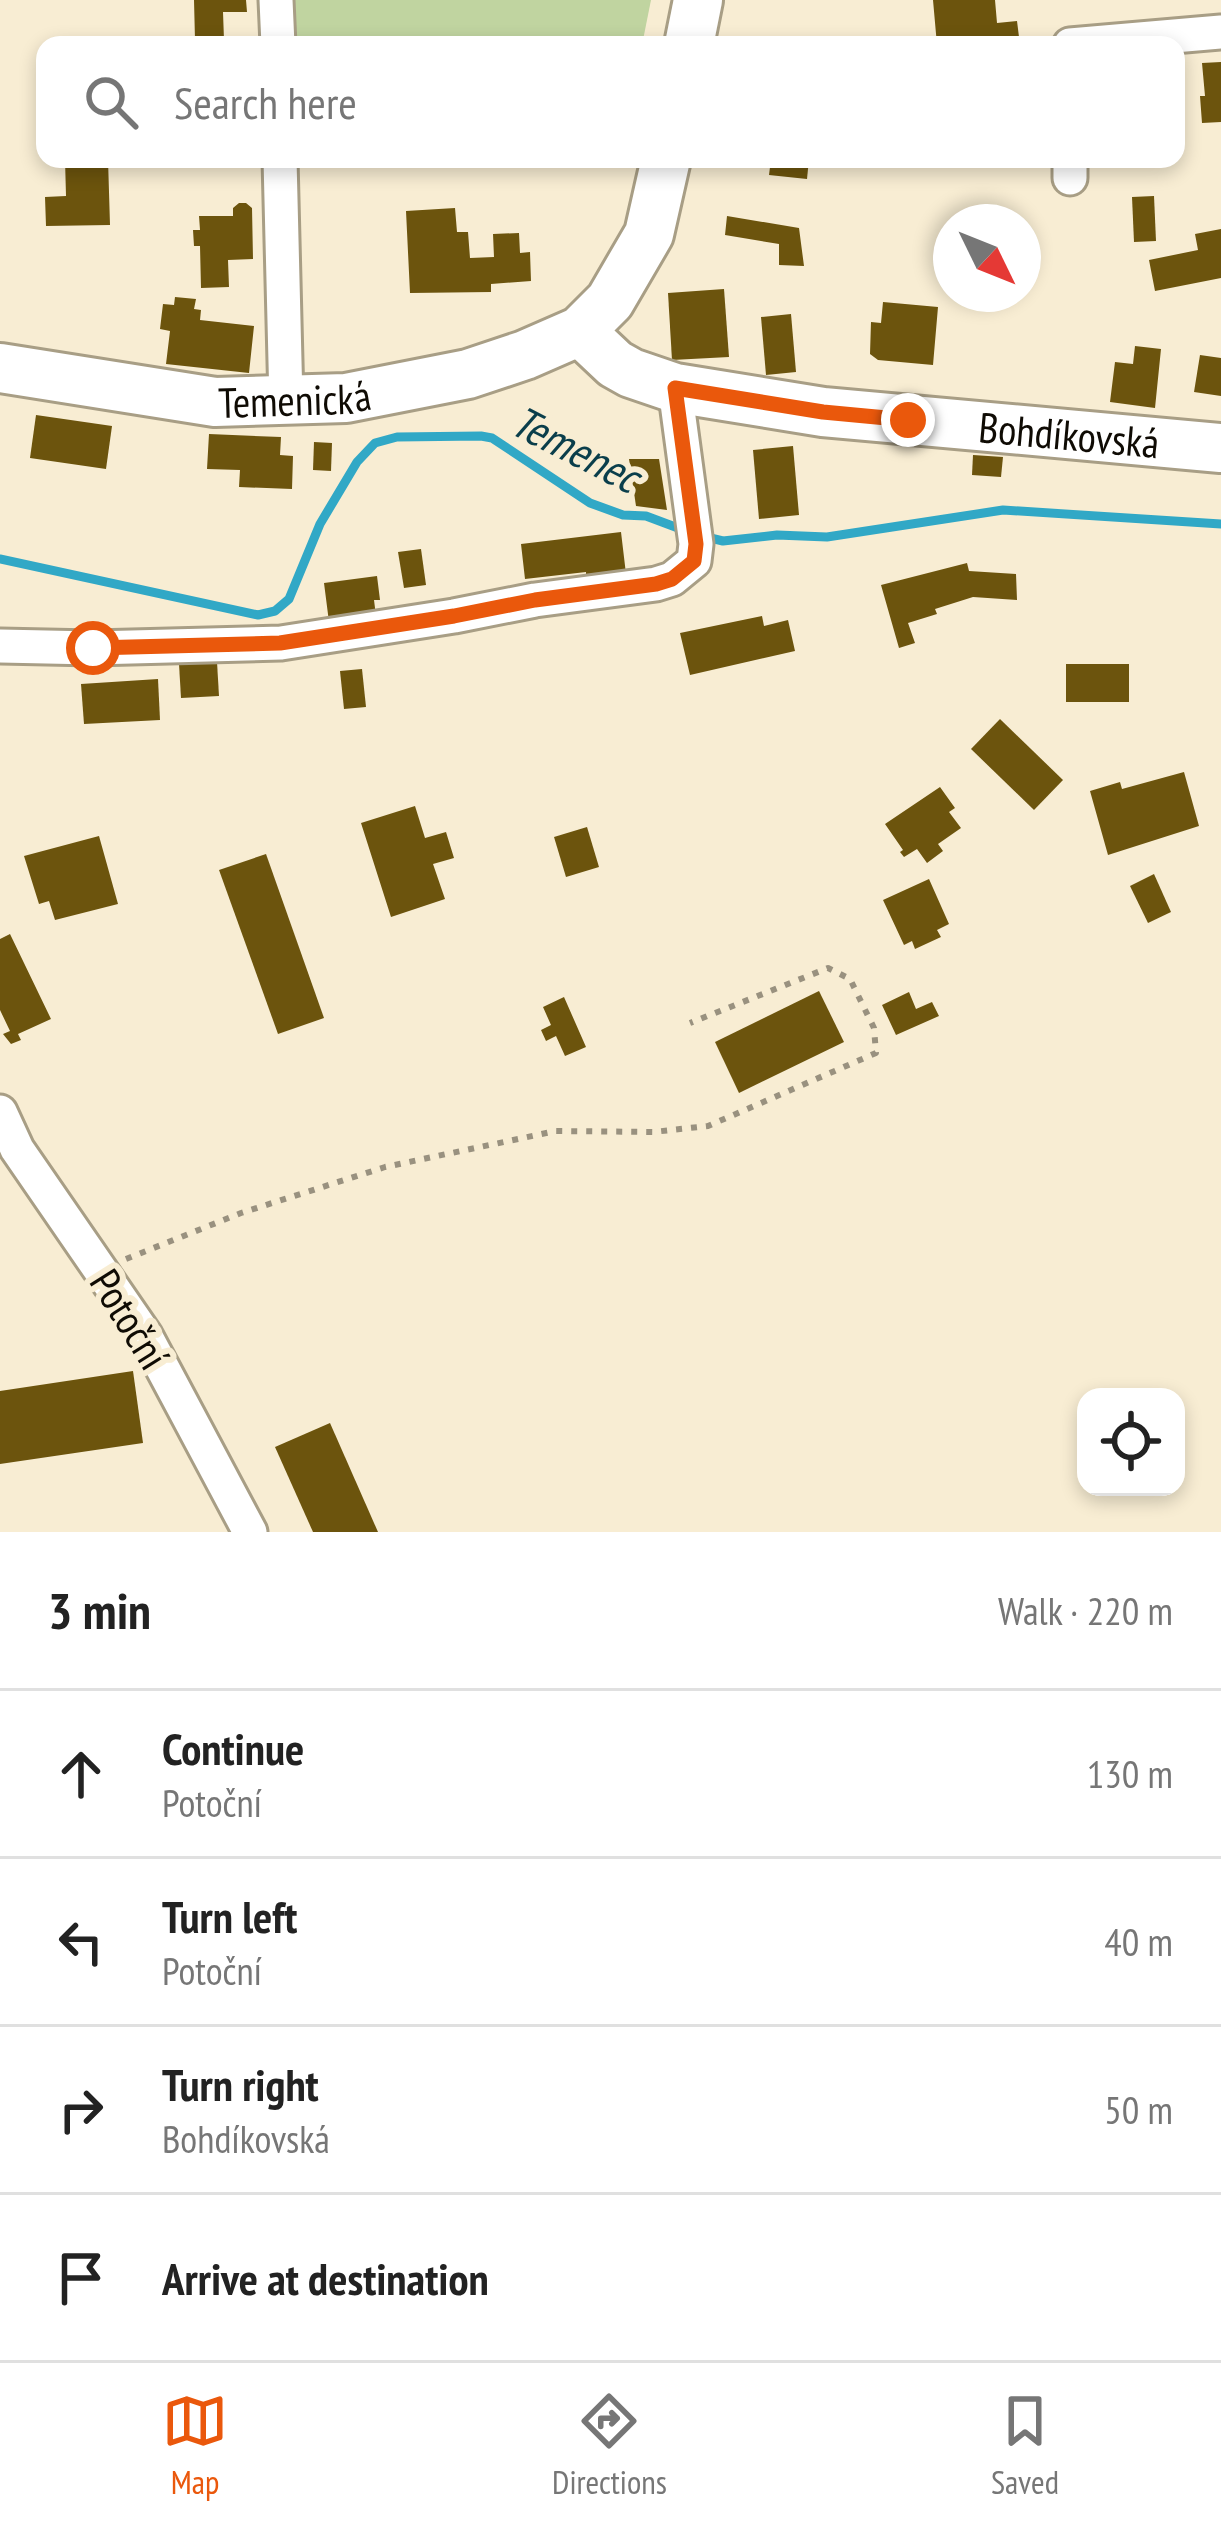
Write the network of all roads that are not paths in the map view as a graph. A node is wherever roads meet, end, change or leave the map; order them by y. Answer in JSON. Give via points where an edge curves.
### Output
{"nodes":[{"id":1,"x":276,"y":0,"type":"edge"},
{"id":2,"x":698,"y":0,"type":"edge"},
{"id":3,"x":1221,"y":32,"type":"edge"},
{"id":4,"x":278,"y":36,"type":"edge"},
{"id":5,"x":690,"y":36,"type":"edge"},
{"id":6,"x":1175,"y":36,"type":"edge"},
{"id":7,"x":280,"y":168,"type":"edge"},
{"id":8,"x":664,"y":168,"type":"edge"},
{"id":9,"x":580,"y":331,"type":"junction"},
{"id":10,"x":0,"y":368,"type":"edge"},
{"id":11,"x":675,"y":388,"type":"junction"},
{"id":12,"x":286,"y":402,"type":"junction"},
{"id":13,"x":1221,"y":448,"type":"edge"},
{"id":14,"x":0,"y":646,"type":"edge"},
{"id":15,"x":0,"y":1112,"type":"edge"},
{"id":16,"x":250,"y":1532,"type":"edge"}],
"edges":[{"from":1,"to":4,"type":"street"},
{"from":2,"to":5,"type":"street"},
{"from":3,"to":6,"type":"street"},
{"from":7,"to":12,"type":"street"},
{"from":8,"to":9,"type":"street","via":[[649,235],[610,302]]},
{"from":9,"to":11,"type":"street","name":"Bohdíkovská","via":[[615,364]]},
{"from":9,"to":12,"type":"street","name":"Temenická","via":[[468,374]]},
{"from":10,"to":12,"type":"street","name":"Temenická","via":[[214,402]]},
{"from":11,"to":13,"type":"street","name":"Bohdíkovská","via":[[823,412]]},
{"from":11,"to":14,"type":"street","via":[[695,534],[694,561],[672,579],[280,643]]},
{"from":15,"to":16,"type":"street","name":"Potoční","via":[[16,1149],[146,1334]]}]}
